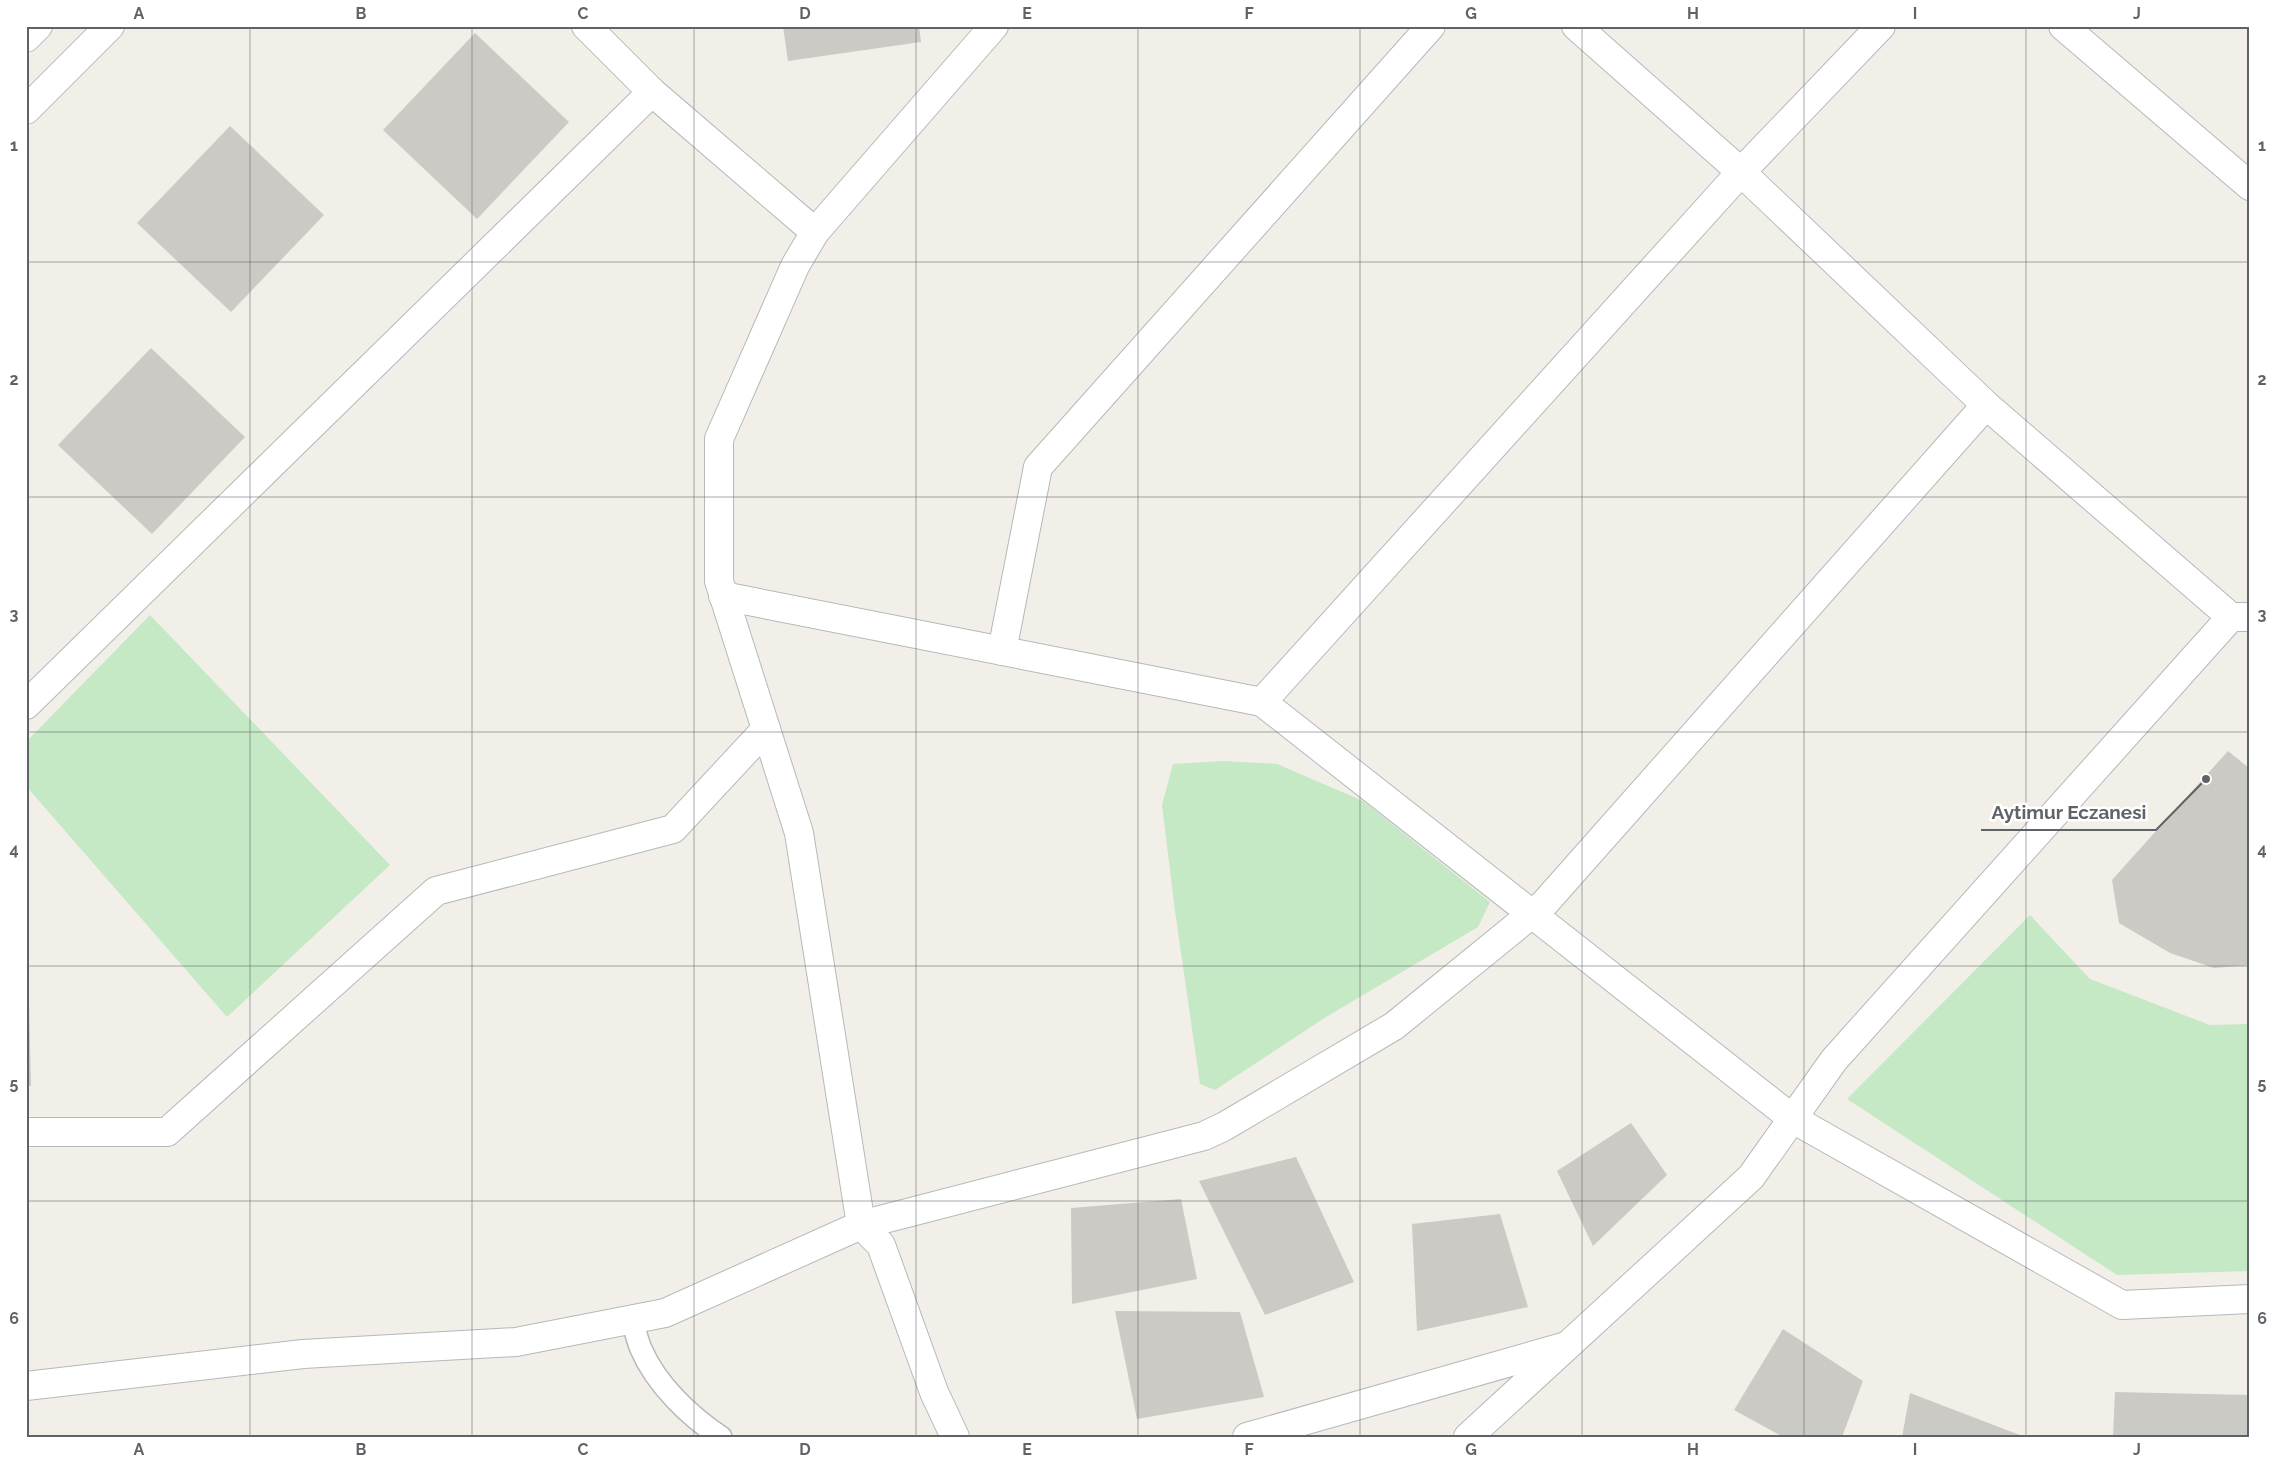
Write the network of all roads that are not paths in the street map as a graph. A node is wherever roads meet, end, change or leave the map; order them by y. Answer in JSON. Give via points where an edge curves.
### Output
{"nodes":[{"id":1,"x":38,"y":26,"type":"edge"},
{"id":2,"x":110,"y":26,"type":"edge"},
{"id":3,"x":586,"y":26,"type":"edge"},
{"id":4,"x":994,"y":26,"type":"edge"},
{"id":5,"x":1431,"y":26,"type":"edge"},
{"id":6,"x":1576,"y":26,"type":"edge"},
{"id":7,"x":1881,"y":26,"type":"edge"},
{"id":8,"x":2063,"y":26,"type":"edge"},
{"id":9,"x":26,"y":38,"type":"edge"},
{"id":10,"x":652,"y":92,"type":"junction"},
{"id":11,"x":26,"y":110,"type":"edge"},
{"id":12,"x":1741,"y":172,"type":"junction"},
{"id":13,"x":2250,"y":186,"type":"edge"},
{"id":14,"x":815,"y":232,"type":"junction"},
{"id":15,"x":1986,"y":405,"type":"junction"},
{"id":16,"x":724,"y":596,"type":"junction"},
{"id":17,"x":2240,"y":616,"type":"edge"},
{"id":18,"x":1002,"y":651,"type":"junction"},
{"id":19,"x":1262,"y":702,"type":"junction"},
{"id":20,"x":26,"y":705,"type":"edge"},
{"id":21,"x":766,"y":729,"type":"junction"},
{"id":22,"x":1532,"y":914,"type":"junction"},
{"id":23,"x":1792,"y":1119,"type":"junction"},
{"id":24,"x":26,"y":1132,"type":"edge"},
{"id":25,"x":861,"y":1225,"type":"junction"},
{"id":26,"x":2250,"y":1299,"type":"edge"},
{"id":27,"x":632,"y":1319,"type":"junction"},
{"id":28,"x":1567,"y":1346,"type":"junction"},
{"id":29,"x":26,"y":1386,"type":"edge"},
{"id":30,"x":720,"y":1437,"type":"edge"},
{"id":31,"x":956,"y":1437,"type":"edge"},
{"id":32,"x":1246,"y":1437,"type":"edge"},
{"id":33,"x":1468,"y":1437,"type":"edge"}],
"edges":[{"from":1,"to":9,"type":"street"},
{"from":2,"to":11,"type":"street"},
{"from":3,"to":10,"type":"street"},
{"from":4,"to":14,"type":"street"},
{"from":5,"to":18,"type":"street","via":[[1038,467]]},
{"from":6,"to":12,"type":"street"},
{"from":7,"to":12,"type":"street"},
{"from":8,"to":13,"type":"street"},
{"from":10,"to":14,"type":"street"},
{"from":10,"to":20,"type":"street"},
{"from":12,"to":15,"type":"street"},
{"from":12,"to":19,"type":"street"},
{"from":14,"to":16,"type":"street","via":[[795,266],[719,439],[719,582]]},
{"from":15,"to":17,"type":"street"},
{"from":15,"to":22,"type":"street"},
{"from":16,"to":18,"type":"street"},
{"from":16,"to":21,"type":"street"},
{"from":17,"to":23,"type":"street","via":[[1834,1060]]},
{"from":18,"to":19,"type":"street"},
{"from":19,"to":22,"type":"street"},
{"from":21,"to":24,"type":"street","via":[[674,829],[436,890],[167,1132]]},
{"from":21,"to":25,"type":"street","via":[[799,833]]},
{"from":22,"to":23,"type":"street"},
{"from":22,"to":25,"type":"street","via":[[1394,1026],[1204,1136]]},
{"from":23,"to":26,"type":"street","via":[[2122,1304]]},
{"from":23,"to":28,"type":"street","via":[[1750,1177]]},
{"from":25,"to":27,"type":"street","via":[[665,1313]]},
{"from":25,"to":31,"type":"street","via":[[881,1245],[934,1392]]},
{"from":27,"to":29,"type":"street","via":[[516,1342],[303,1354]]},
{"from":27,"to":30,"type":"lane","via":[[641,1350],[658,1378],[699,1422]]},
{"from":28,"to":32,"type":"street"},
{"from":28,"to":33,"type":"street"}]}
